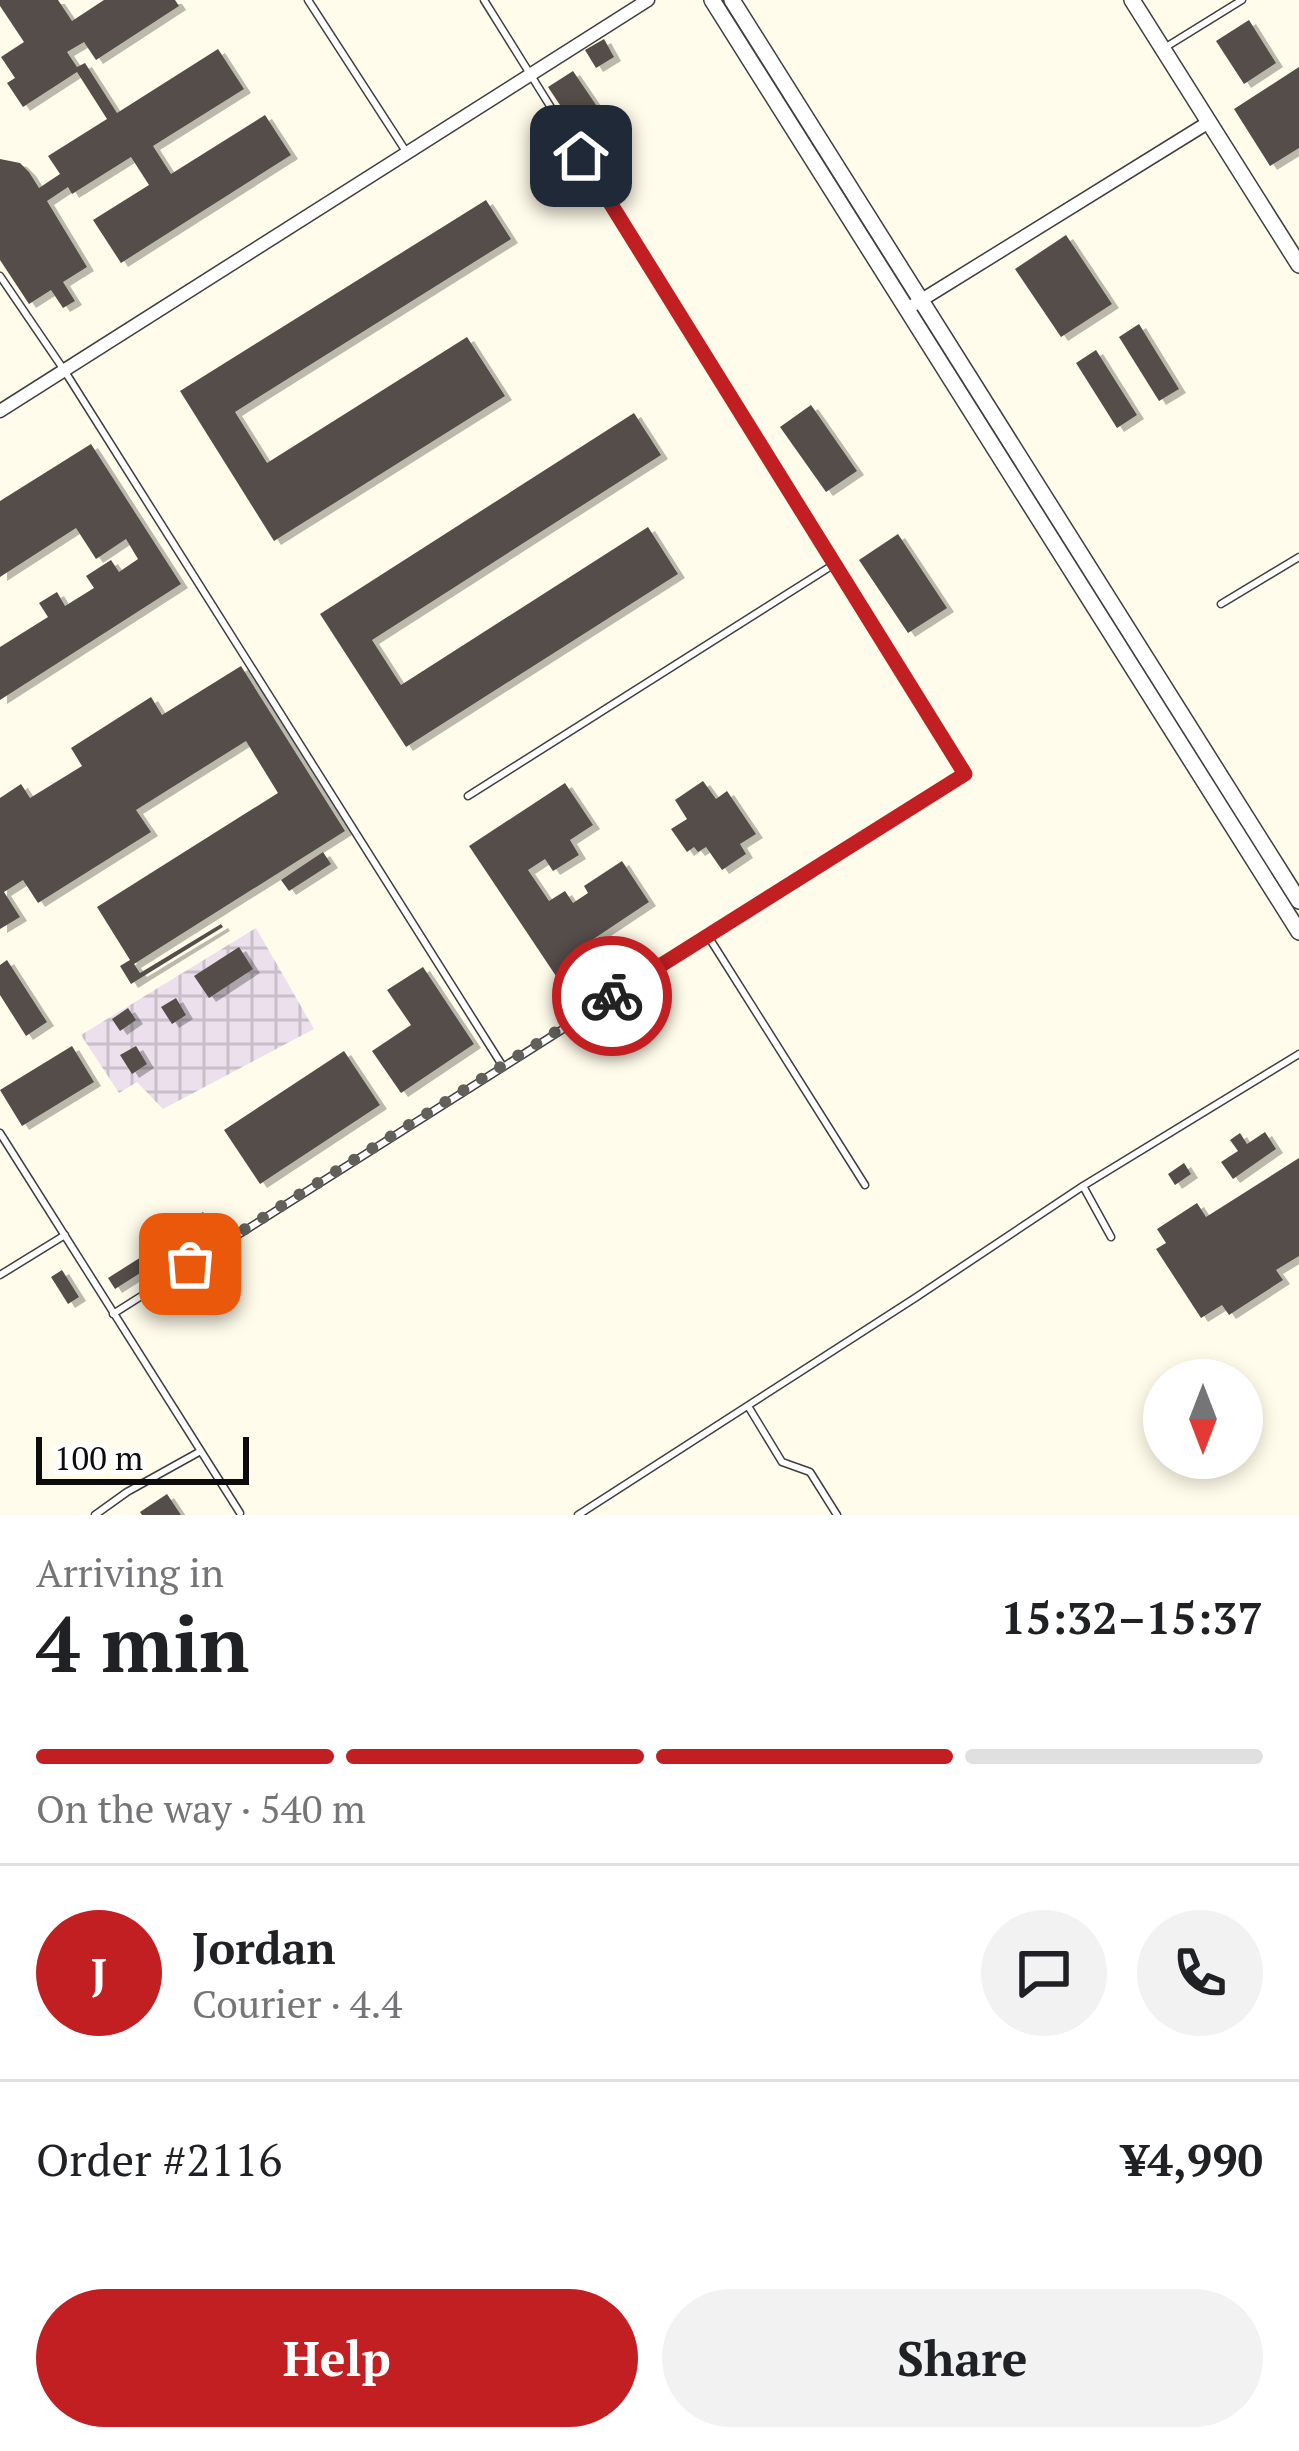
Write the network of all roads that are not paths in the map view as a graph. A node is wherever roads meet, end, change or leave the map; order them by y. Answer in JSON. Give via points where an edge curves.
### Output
{"nodes":[{"id":1,"x":308,"y":0,"type":"edge"},
{"id":2,"x":484,"y":0,"type":"edge"},
{"id":3,"x":648,"y":0,"type":"edge"},
{"id":4,"x":712,"y":0,"type":"edge"},
{"id":5,"x":732,"y":0,"type":"edge"},
{"id":6,"x":1132,"y":0,"type":"edge"},
{"id":7,"x":1242,"y":0,"type":"edge"},
{"id":8,"x":1163,"y":49,"type":"junction"},
{"id":9,"x":530,"y":74,"type":"junction"},
{"id":10,"x":1209,"y":122,"type":"junction"},
{"id":11,"x":406,"y":153,"type":"junction"},
{"id":12,"x":1299,"y":266,"type":"edge"},
{"id":13,"x":0,"y":275,"type":"edge"},
{"id":14,"x":914,"y":304,"type":"junction"},
{"id":15,"x":64,"y":370,"type":"junction"},
{"id":16,"x":0,"y":411,"type":"edge"},
{"id":17,"x":1299,"y":557,"type":"edge"},
{"id":18,"x":836,"y":562,"type":"junction"},
{"id":19,"x":1221,"y":604,"type":"dead end"},
{"id":20,"x":468,"y":796,"type":"dead end"},
{"id":21,"x":1299,"y":901,"type":"edge"},
{"id":22,"x":1299,"y":932,"type":"edge"},
{"id":23,"x":708,"y":936,"type":"junction"},
{"id":24,"x":1299,"y":1054,"type":"edge"},
{"id":25,"x":502,"y":1065,"type":"junction"},
{"id":26,"x":0,"y":1133,"type":"edge"},
{"id":27,"x":865,"y":1185,"type":"dead end"},
{"id":28,"x":1083,"y":1186,"type":"junction"},
{"id":29,"x":65,"y":1235,"type":"junction"},
{"id":30,"x":1111,"y":1237,"type":"dead end"},
{"id":31,"x":0,"y":1275,"type":"edge"},
{"id":32,"x":112,"y":1313,"type":"junction"},
{"id":33,"x":748,"y":1406,"type":"junction"},
{"id":34,"x":201,"y":1451,"type":"junction"},
{"id":35,"x":240,"y":1513,"type":"edge"},
{"id":36,"x":95,"y":1515,"type":"edge"},
{"id":37,"x":578,"y":1515,"type":"edge"},
{"id":38,"x":837,"y":1515,"type":"edge"}],
"edges":[{"from":1,"to":11,"type":"lane"},
{"from":2,"to":9,"type":"lane"},
{"from":3,"to":9,"type":"street"},
{"from":4,"to":14,"type":"street"},
{"from":5,"to":14,"type":"street"},
{"from":6,"to":8,"type":"street"},
{"from":7,"to":8,"type":"lane"},
{"from":8,"to":10,"type":"street"},
{"from":9,"to":11,"type":"street"},
{"from":9,"to":18,"type":"lane"},
{"from":10,"to":12,"type":"street"},
{"from":10,"to":14,"type":"street"},
{"from":11,"to":15,"type":"street"},
{"from":13,"to":15,"type":"lane"},
{"from":14,"to":21,"type":"street"},
{"from":14,"to":22,"type":"street"},
{"from":15,"to":16,"type":"street"},
{"from":15,"to":25,"type":"lane"},
{"from":17,"to":19,"type":"lane"},
{"from":18,"to":20,"type":"lane"},
{"from":18,"to":23,"type":"lane","via":[[965,774]]},
{"from":23,"to":25,"type":"lane"},
{"from":23,"to":27,"type":"lane"},
{"from":24,"to":28,"type":"lane"},
{"from":25,"to":32,"type":"lane"},
{"from":26,"to":29,"type":"lane"},
{"from":28,"to":30,"type":"lane"},
{"from":28,"to":33,"type":"lane"},
{"from":29,"to":31,"type":"lane"},
{"from":29,"to":32,"type":"lane"},
{"from":32,"to":34,"type":"lane"},
{"from":33,"to":37,"type":"lane"},
{"from":33,"to":38,"type":"lane","via":[[782,1462],[810,1472]]},
{"from":34,"to":35,"type":"lane"},
{"from":34,"to":36,"type":"lane"}]}
